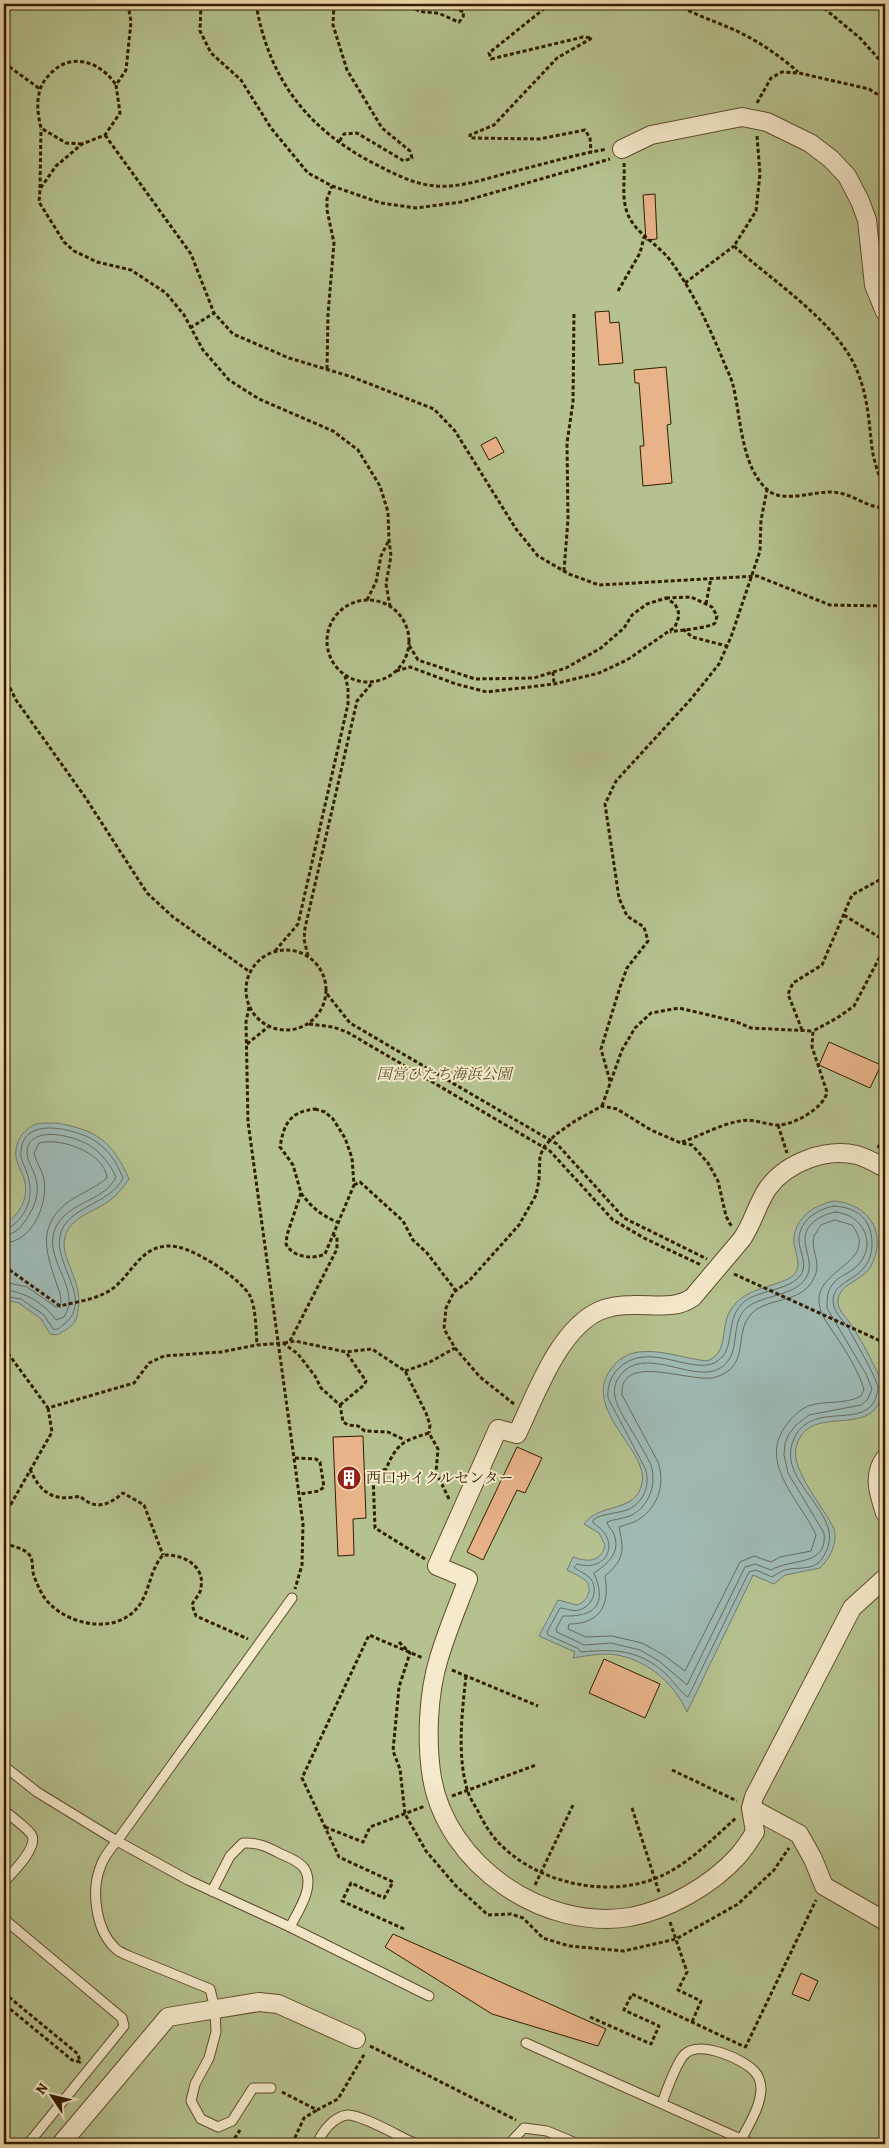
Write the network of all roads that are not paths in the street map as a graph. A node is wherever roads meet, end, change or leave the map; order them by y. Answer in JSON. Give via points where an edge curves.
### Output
{"nodes":[{"id":1,"x":622,"y":152,"type":"road end"},
{"id":2,"x":885,"y":312,"type":"edge"},
{"id":3,"x":885,"y":1168,"type":"edge"},
{"id":4,"x":885,"y":1458,"type":"edge"},
{"id":5,"x":885,"y":1513,"type":"edge"},
{"id":6,"x":885,"y":1578,"type":"edge"},
{"id":7,"x":292,"y":1598,"type":"road end"},
{"id":8,"x":4,"y":1766,"type":"edge"},
{"id":9,"x":751,"y":1808,"type":"junction"},
{"id":10,"x":4,"y":1810,"type":"edge"},
{"id":11,"x":116,"y":1841,"type":"junction"},
{"id":12,"x":4,"y":1882,"type":"edge"},
{"id":13,"x":212,"y":1891,"type":"junction"},
{"id":14,"x":4,"y":1918,"type":"edge"},
{"id":15,"x":885,"y":1920,"type":"edge"},
{"id":16,"x":290,"y":1927,"type":"junction"},
{"id":17,"x":429,"y":1996,"type":"dead end"},
{"id":18,"x":215,"y":2008,"type":"junction"},
{"id":19,"x":363,"y":2042,"type":"road end"},
{"id":20,"x":526,"y":2043,"type":"dead end"},
{"id":21,"x":271,"y":2088,"type":"road end"},
{"id":22,"x":662,"y":2103,"type":"junction"},
{"id":23,"x":740,"y":2142,"type":"edge"},
{"id":24,"x":28,"y":2144,"type":"edge"},
{"id":25,"x":61,"y":2144,"type":"edge"},
{"id":26,"x":317,"y":2144,"type":"edge"},
{"id":27,"x":416,"y":2144,"type":"edge"},
{"id":28,"x":509,"y":2144,"type":"edge"},
{"id":29,"x":578,"y":2144,"type":"edge"},
{"id":30,"x":752,"y":2144,"type":"edge"}],
"edges":[{"from":1,"to":2,"type":"street","via":[[651,135],[742,117],[767,122],[810,143],[846,176],[860,201],[867,220],[874,285]]},
{"from":3,"to":9,"type":"street","bridge":true,"via":[[856,1155],[840,1153],[801,1162],[769,1186],[745,1235],[693,1297],[679,1304],[614,1306],[591,1315],[580,1324],[561,1347],[517,1434],[498,1429],[437,1566],[468,1579],[438,1660],[430,1707],[432,1779],[450,1827],[481,1868],[504,1886],[563,1913],[593,1919],[630,1916],[664,1906],[706,1884],[738,1856],[756,1832]]},
{"from":4,"to":5,"type":"street","via":[[877,1473],[877,1482]]},
{"from":6,"to":9,"type":"street","via":[[852,1608]]},
{"from":7,"to":11,"type":"lane"},
{"from":8,"to":11,"type":"lane","via":[[37,1792]]},
{"from":9,"to":15,"type":"street","via":[[799,1834],[824,1886]]},
{"from":10,"to":12,"type":"lane","via":[[31,1834],[33,1843]]},
{"from":11,"to":13,"type":"lane"},
{"from":11,"to":18,"type":"lane","via":[[100,1867],[97,1880],[96,1902],[104,1934],[116,1949],[129,1956],[210,1990]]},
{"from":13,"to":16,"type":"lane"},
{"from":13,"to":16,"type":"lane","via":[[230,1856],[243,1843],[258,1843],[274,1850],[304,1867],[308,1882]]},
{"from":14,"to":24,"type":"lane","via":[[122,2018],[124,2026]]},
{"from":16,"to":17,"type":"lane"},
{"from":18,"to":19,"type":"street","via":[[259,2002],[278,2004]]},
{"from":18,"to":21,"type":"lane","via":[[216,2032],[191,2101],[201,2119],[218,2127],[232,2121],[253,2088]]},
{"from":18,"to":25,"type":"street","via":[[168,2017]]},
{"from":20,"to":22,"type":"lane"},
{"from":22,"to":23,"type":"lane"},
{"from":22,"to":23,"type":"lane","via":[[682,2057],[692,2050],[709,2049],[739,2062],[756,2073],[761,2090],[758,2105]]},
{"from":23,"to":30,"type":"lane"},
{"from":26,"to":27,"type":"lane","via":[[330,2124],[347,2115],[359,2117]]},
{"from":28,"to":29,"type":"lane","via":[[524,2128],[547,2131]]}]}
